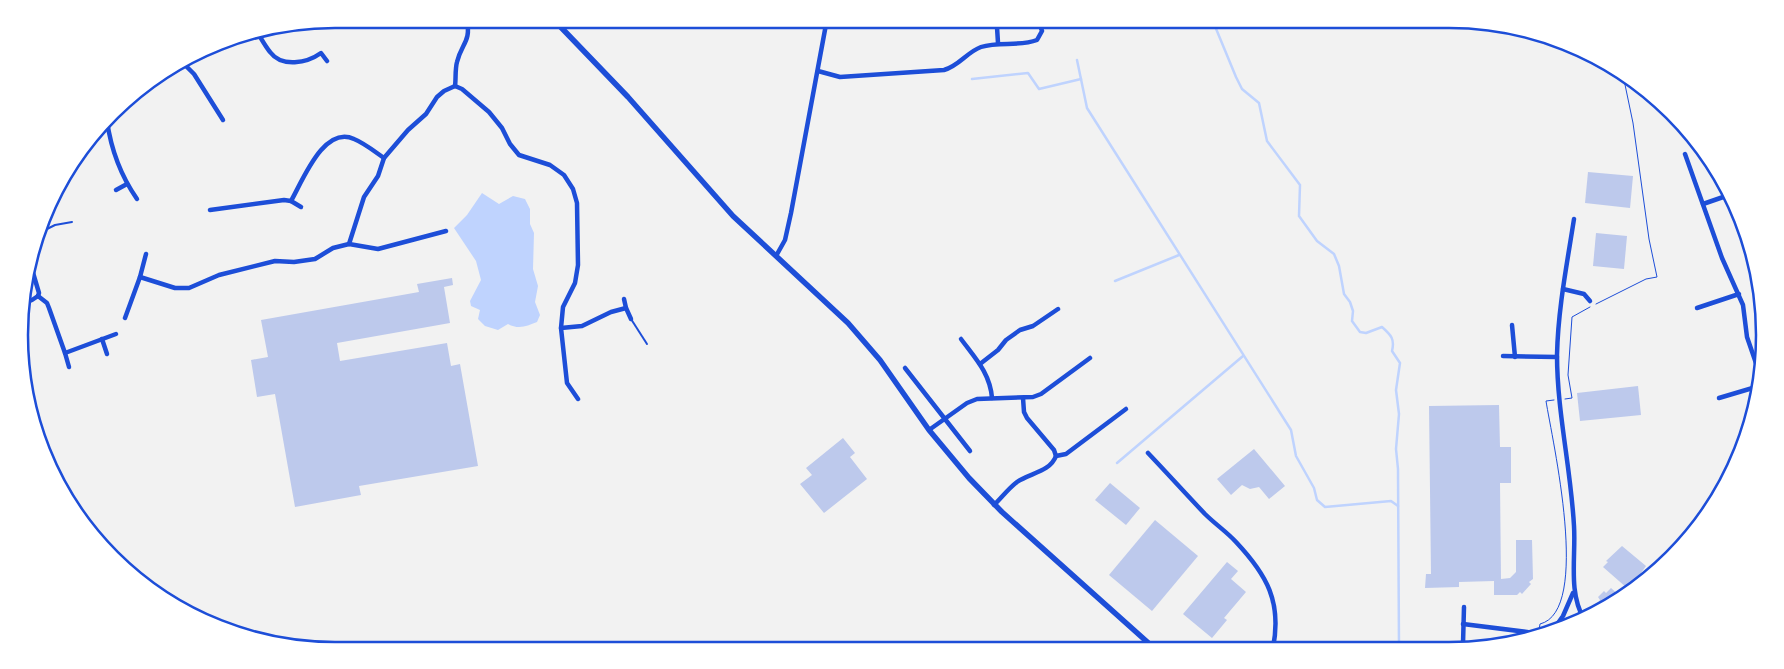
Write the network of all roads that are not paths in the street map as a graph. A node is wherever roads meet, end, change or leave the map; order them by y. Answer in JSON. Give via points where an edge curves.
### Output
{"nodes":[{"id":1,"x":468,"y":28,"type":"edge"},
{"id":2,"x":562,"y":28,"type":"edge"},
{"id":3,"x":825,"y":28,"type":"edge"},
{"id":4,"x":998,"y":28,"type":"edge"},
{"id":5,"x":1041,"y":28,"type":"edge"},
{"id":6,"x":260,"y":37,"type":"edge"},
{"id":7,"x":998,"y":43,"type":"junction"},
{"id":8,"x":327,"y":61,"type":"dead end"},
{"id":9,"x":186,"y":66,"type":"edge"},
{"id":10,"x":818,"y":71,"type":"junction"},
{"id":11,"x":455,"y":86,"type":"junction"},
{"id":12,"x":223,"y":120,"type":"dead end"},
{"id":13,"x":108,"y":127,"type":"edge"},
{"id":14,"x":1685,"y":154,"type":"dead end"},
{"id":15,"x":384,"y":158,"type":"junction"},
{"id":16,"x":127,"y":184,"type":"junction"},
{"id":17,"x":116,"y":190,"type":"dead end"},
{"id":18,"x":1724,"y":197,"type":"edge"},
{"id":19,"x":137,"y":199,"type":"dead end"},
{"id":20,"x":291,"y":201,"type":"junction"},
{"id":21,"x":1703,"y":204,"type":"junction"},
{"id":22,"x":301,"y":207,"type":"dead end"},
{"id":23,"x":210,"y":210,"type":"dead end"},
{"id":24,"x":1574,"y":219,"type":"dead end"},
{"id":25,"x":72,"y":222,"type":"dead end"},
{"id":26,"x":46,"y":229,"type":"edge"},
{"id":27,"x":446,"y":231,"type":"dead end"},
{"id":28,"x":349,"y":244,"type":"junction"},
{"id":29,"x":146,"y":254,"type":"dead end"},
{"id":30,"x":776,"y":256,"type":"junction"},
{"id":31,"x":33,"y":275,"type":"edge"},
{"id":32,"x":140,"y":277,"type":"junction"},
{"id":33,"x":1563,"y":290,"type":"junction"},
{"id":34,"x":1739,"y":294,"type":"junction"},
{"id":35,"x":38,"y":296,"type":"junction"},
{"id":36,"x":624,"y":299,"type":"dead end"},
{"id":37,"x":29,"y":301,"type":"edge"},
{"id":38,"x":1590,"y":301,"type":"dead end"},
{"id":39,"x":626,"y":308,"type":"junction"},
{"id":40,"x":1058,"y":308,"type":"dead end"},
{"id":41,"x":1697,"y":308,"type":"dead end"},
{"id":42,"x":125,"y":318,"type":"dead end"},
{"id":43,"x":631,"y":319,"type":"joint"},
{"id":44,"x":1512,"y":325,"type":"dead end"},
{"id":45,"x":561,"y":328,"type":"junction"},
{"id":46,"x":116,"y":334,"type":"dead end"},
{"id":47,"x":102,"y":339,"type":"junction"},
{"id":48,"x":961,"y":339,"type":"dead end"},
{"id":49,"x":647,"y":344,"type":"dead end"},
{"id":50,"x":65,"y":353,"type":"junction"},
{"id":51,"x":107,"y":354,"type":"dead end"},
{"id":52,"x":1503,"y":356,"type":"dead end"},
{"id":53,"x":1515,"y":357,"type":"junction"},
{"id":54,"x":1557,"y":357,"type":"junction"},
{"id":55,"x":1090,"y":358,"type":"dead end"},
{"id":56,"x":1755,"y":362,"type":"edge"},
{"id":57,"x":980,"y":364,"type":"junction"},
{"id":58,"x":69,"y":367,"type":"dead end"},
{"id":59,"x":906,"y":368,"type":"dead end"},
{"id":60,"x":1752,"y":388,"type":"edge"},
{"id":61,"x":992,"y":398,"type":"junction"},
{"id":62,"x":1023,"y":398,"type":"junction"},
{"id":63,"x":1719,"y":398,"type":"dead end"},
{"id":64,"x":578,"y":399,"type":"dead end"},
{"id":65,"x":1126,"y":409,"type":"dead end"},
{"id":66,"x":945,"y":418,"type":"junction"},
{"id":67,"x":929,"y":430,"type":"junction"},
{"id":68,"x":970,"y":451,"type":"dead end"},
{"id":69,"x":1148,"y":453,"type":"dead end"},
{"id":70,"x":1056,"y":456,"type":"junction"},
{"id":71,"x":994,"y":505,"type":"junction"},
{"id":72,"x":1574,"y":592,"type":"junction"},
{"id":73,"x":1464,"y":606,"type":"dead end"},
{"id":74,"x":1580,"y":612,"type":"edge"},
{"id":75,"x":1560,"y":621,"type":"edge"},
{"id":76,"x":1463,"y":624,"type":"junction"},
{"id":77,"x":1526,"y":632,"type":"edge"},
{"id":78,"x":1463,"y":641,"type":"edge"},
{"id":79,"x":1147,"y":642,"type":"edge"},
{"id":80,"x":1274,"y":642,"type":"edge"}],
"edges":[{"from":1,"to":11,"type":"street","via":[[458,61]]},
{"from":2,"to":30,"type":"main road","via":[[734,216]]},
{"from":3,"to":10,"type":"street"},
{"from":4,"to":7,"type":"street"},
{"from":5,"to":7,"type":"street","via":[[1037,40]]},
{"from":6,"to":8,"type":"street","via":[[270,54],[282,62],[312,60],[321,53]]},
{"from":7,"to":10,"type":"street","via":[[976,49],[944,70],[840,77]]},
{"from":9,"to":12,"type":"street"},
{"from":10,"to":30,"type":"street","via":[[788,230]]},
{"from":11,"to":15,"type":"street","via":[[437,97],[426,114]]},
{"from":11,"to":45,"type":"street","via":[[489,112],[519,155],[550,165],[564,175],[573,188],[577,203],[578,265],[575,283],[563,308]]},
{"from":13,"to":16,"type":"street"},
{"from":14,"to":21,"type":"street"},
{"from":15,"to":20,"type":"street","via":[[353,138],[338,136],[326,143]]},
{"from":15,"to":28,"type":"street","via":[[378,176],[364,197]]},
{"from":16,"to":17,"type":"street"},
{"from":16,"to":19,"type":"street"},
{"from":18,"to":21,"type":"street"},
{"from":20,"to":22,"type":"street"},
{"from":20,"to":23,"type":"street"},
{"from":21,"to":34,"type":"street"},
{"from":24,"to":33,"type":"street"},
{"from":25,"to":26,"type":"lane"},
{"from":27,"to":28,"type":"street","via":[[378,249]]},
{"from":28,"to":32,"type":"street","via":[[315,259],[275,261],[219,275],[188,288],[175,288]]},
{"from":29,"to":32,"type":"street"},
{"from":30,"to":67,"type":"main road","via":[[848,323],[880,360]]},
{"from":31,"to":35,"type":"street"},
{"from":32,"to":42,"type":"street"},
{"from":33,"to":38,"type":"street","via":[[1584,294]]},
{"from":33,"to":54,"type":"street"},
{"from":34,"to":41,"type":"street"},
{"from":34,"to":56,"type":"street","via":[[1746,337]]},
{"from":35,"to":37,"type":"street"},
{"from":35,"to":50,"type":"street","via":[[47,303]]},
{"from":36,"to":39,"type":"street"},
{"from":39,"to":43,"type":"street"},
{"from":39,"to":45,"type":"street","via":[[582,326]]},
{"from":40,"to":57,"type":"street","via":[[1006,340]]},
{"from":43,"to":49,"type":"lane"},
{"from":44,"to":53,"type":"street"},
{"from":45,"to":64,"type":"street","via":[[567,383]]},
{"from":46,"to":47,"type":"street"},
{"from":47,"to":50,"type":"street"},
{"from":47,"to":51,"type":"street"},
{"from":48,"to":57,"type":"street"},
{"from":50,"to":58,"type":"street"},
{"from":52,"to":53,"type":"street"},
{"from":53,"to":54,"type":"street"},
{"from":54,"to":72,"type":"street","via":[[1574,524]]},
{"from":55,"to":62,"type":"street","via":[[1050,389],[1037,396]]},
{"from":57,"to":61,"type":"street","via":[[991,384]]},
{"from":59,"to":66,"type":"street"},
{"from":60,"to":63,"type":"street"},
{"from":61,"to":62,"type":"street"},
{"from":61,"to":66,"type":"street","via":[[967,403]]},
{"from":62,"to":70,"type":"street","via":[[1027,418]]},
{"from":65,"to":70,"type":"street","via":[[1066,454]]},
{"from":66,"to":67,"type":"street"},
{"from":66,"to":68,"type":"street"},
{"from":67,"to":71,"type":"main road"},
{"from":69,"to":80,"type":"street","via":[[1257,566],[1268,583],[1275,607]]},
{"from":70,"to":71,"type":"street","via":[[1047,468],[1017,482]]},
{"from":71,"to":79,"type":"main road"},
{"from":72,"to":74,"type":"street"},
{"from":72,"to":75,"type":"street"},
{"from":73,"to":76,"type":"street"},
{"from":76,"to":77,"type":"street"},
{"from":76,"to":78,"type":"street"}]}
